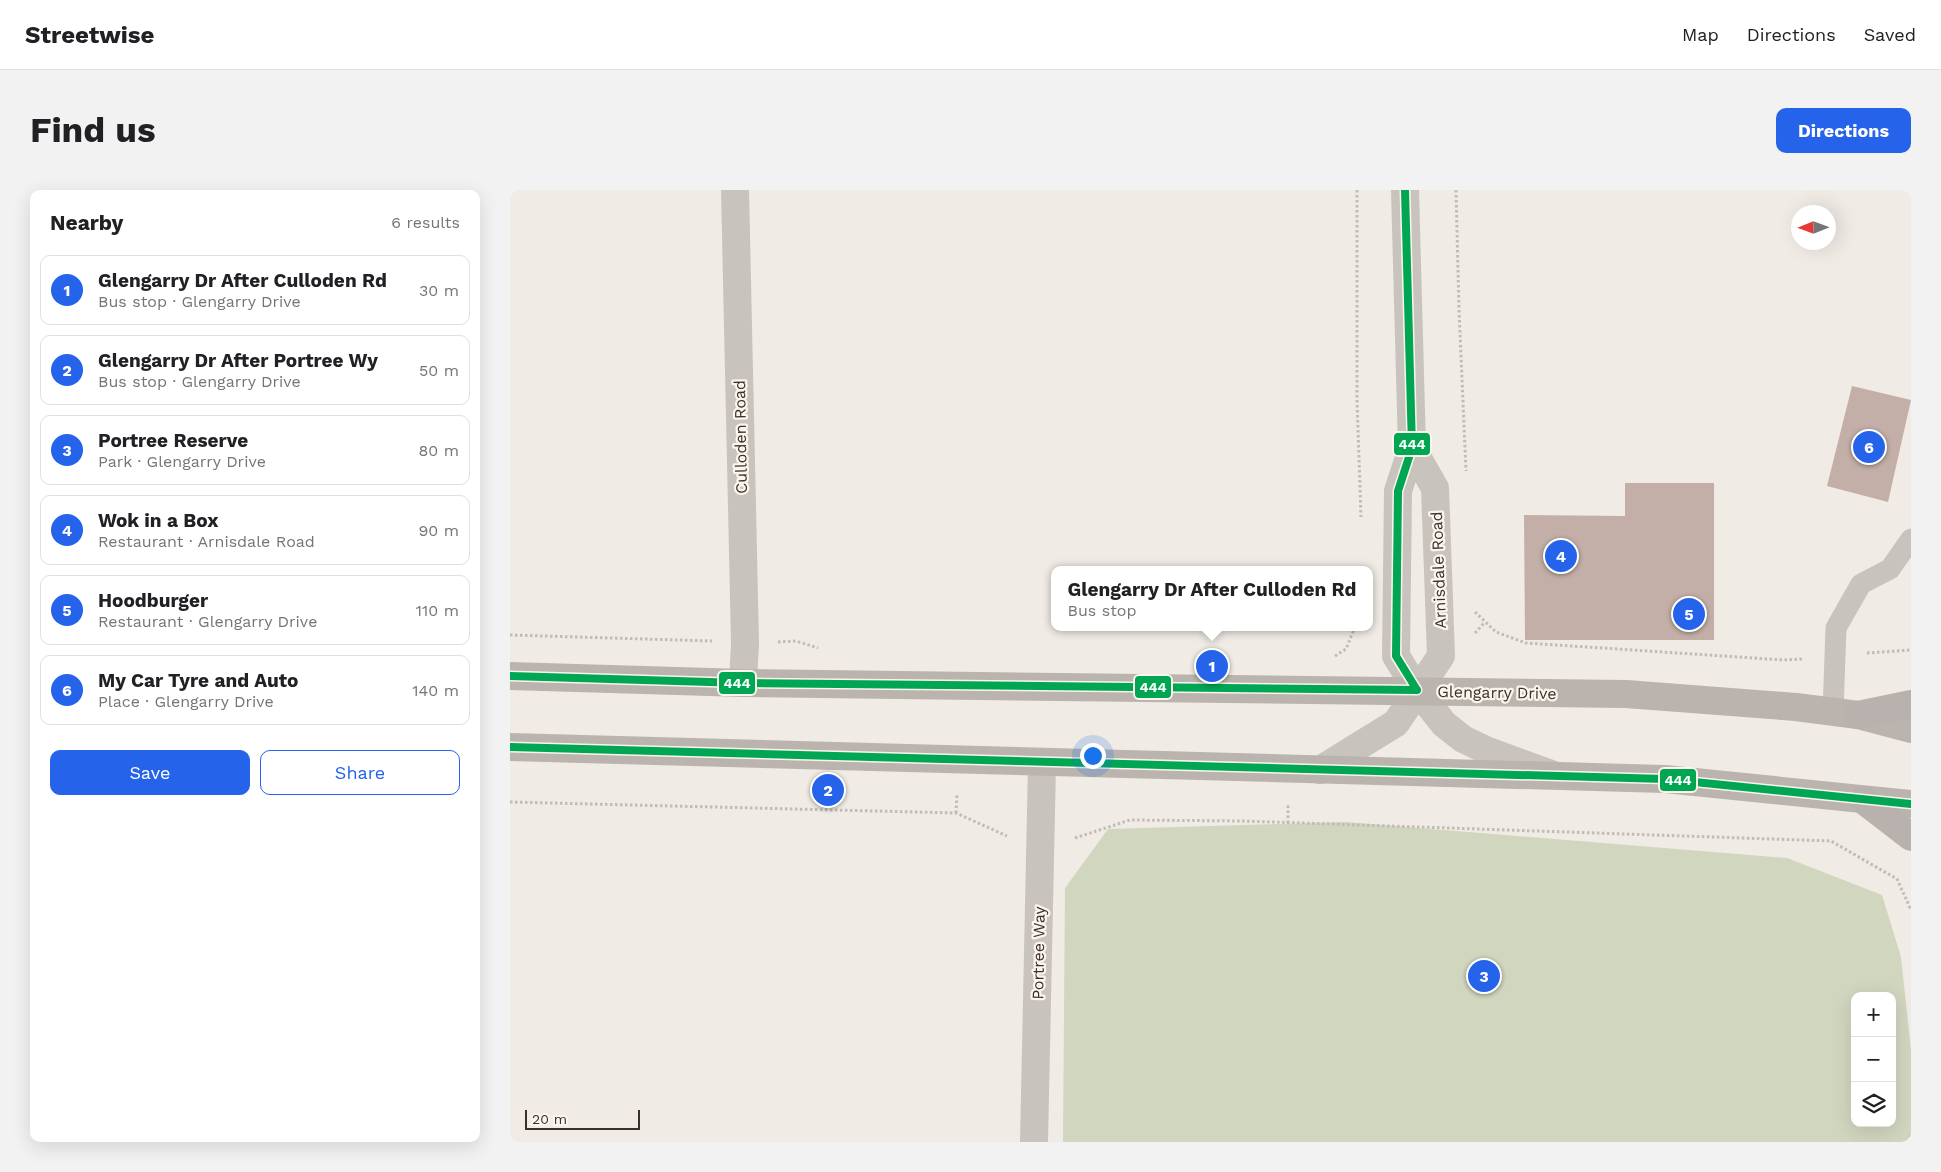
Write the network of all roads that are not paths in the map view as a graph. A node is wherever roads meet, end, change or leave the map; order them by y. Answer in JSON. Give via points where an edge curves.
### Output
{"nodes":[{"id":1,"x":736,"y":190,"type":"edge"},
{"id":2,"x":1405,"y":190,"type":"edge"},
{"id":3,"x":1412,"y":448,"type":"junction"},
{"id":4,"x":1911,"y":539,"type":"edge"},
{"id":5,"x":510,"y":676,"type":"edge"},
{"id":6,"x":743,"y":683,"type":"junction"},
{"id":7,"x":1417,"y":690,"type":"junction"},
{"id":8,"x":1911,"y":704,"type":"edge"},
{"id":9,"x":1845,"y":713,"type":"junction"},
{"id":10,"x":1911,"y":729,"type":"edge"},
{"id":11,"x":510,"y":747,"type":"edge"},
{"id":12,"x":1042,"y":764,"type":"junction"},
{"id":13,"x":1320,"y":770,"type":"junction"},
{"id":14,"x":1560,"y":778,"type":"junction"},
{"id":15,"x":1864,"y":800,"type":"junction"},
{"id":16,"x":1911,"y":804,"type":"edge"},
{"id":17,"x":1911,"y":836,"type":"edge"},
{"id":18,"x":1034,"y":1142,"type":"edge"}],
"edges":[{"from":1,"to":6,"type":"street","name":"Culloden Road"},
{"from":2,"to":3,"type":"street","name":"Arnisdale Road"},
{"from":3,"to":7,"type":"street","name":"Arnisdale Road","via":[[1398,491],[1396,656]]},
{"from":3,"to":7,"type":"street","name":"Arnisdale Road","via":[[1435,488],[1440,656]]},
{"from":4,"to":9,"type":"lane","via":[[1890,569],[1861,584],[1836,628],[1835,656]]},
{"from":5,"to":6,"type":"main road","name":"Glengarry Drive"},
{"from":6,"to":7,"type":"main road","name":"Glengarry Drive"},
{"from":7,"to":9,"type":"main road","name":"Glengarry Drive","via":[[1626,694],[1728,700]]},
{"from":7,"to":13,"type":"street","name":"Arnisdale Road","via":[[1396,722]]},
{"from":7,"to":14,"type":"street","name":"Arnisdale Road","via":[[1444,724],[1463,739]]},
{"from":8,"to":9,"type":"main road"},
{"from":9,"to":10,"type":"main road","name":"Glengarry Drive"},
{"from":11,"to":12,"type":"main road"},
{"from":12,"to":13,"type":"main road"},
{"from":12,"to":18,"type":"street","name":"Portree Way"},
{"from":13,"to":14,"type":"main road"},
{"from":14,"to":15,"type":"main road","via":[[1665,780]]},
{"from":15,"to":16,"type":"main road"},
{"from":15,"to":17,"type":"main road"}]}
